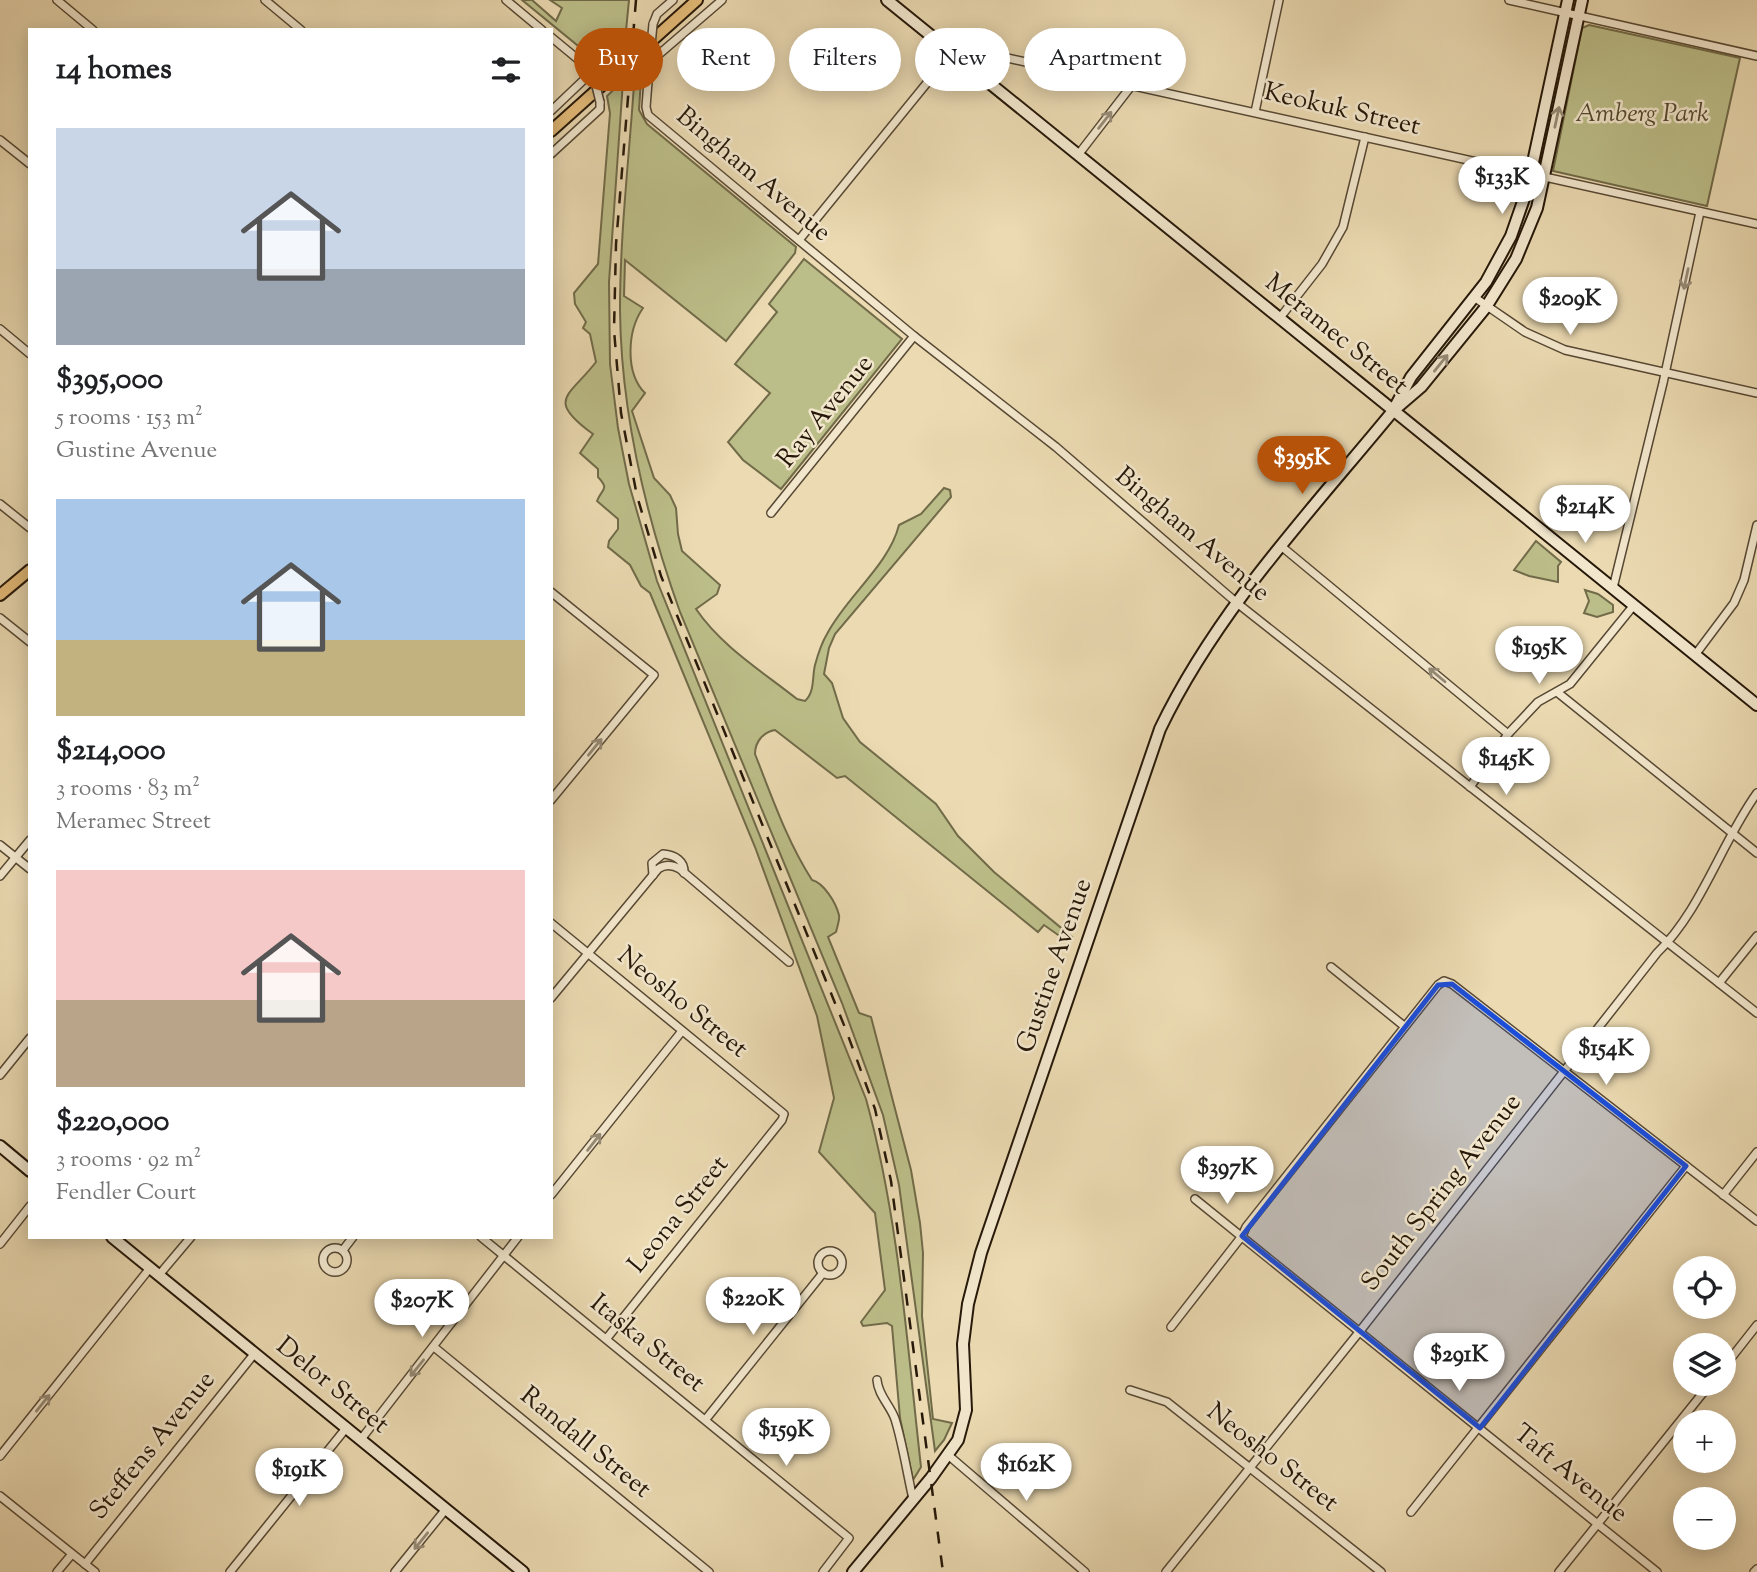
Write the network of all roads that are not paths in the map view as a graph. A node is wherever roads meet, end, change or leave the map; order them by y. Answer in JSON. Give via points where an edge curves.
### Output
{"nodes":[{"id":1,"x":57,"y":0,"type":"edge"},
{"id":2,"x":265,"y":0,"type":"edge"},
{"id":3,"x":506,"y":0,"type":"edge"},
{"id":4,"x":673,"y":0,"type":"edge"},
{"id":5,"x":697,"y":0,"type":"edge"},
{"id":6,"x":722,"y":0,"type":"edge"},
{"id":7,"x":887,"y":0,"type":"edge"},
{"id":8,"x":1279,"y":0,"type":"edge"},
{"id":9,"x":1509,"y":0,"type":"edge"},
{"id":10,"x":1568,"y":0,"type":"edge"},
{"id":11,"x":1583,"y":0,"type":"edge"},
{"id":12,"x":1566,"y":13,"type":"junction"},
{"id":13,"x":1579,"y":16,"type":"junction"},
{"id":14,"x":91,"y":28,"type":"edge"},
{"id":15,"x":299,"y":28,"type":"edge"},
{"id":16,"x":540,"y":28,"type":"edge"},
{"id":17,"x":653,"y":28,"type":"edge"},
{"id":18,"x":922,"y":28,"type":"edge"},
{"id":19,"x":553,"y":39,"type":"edge"},
{"id":20,"x":663,"y":48,"type":"edge"},
{"id":21,"x":1757,"y":56,"type":"edge"},
{"id":22,"x":574,"y":58,"type":"edge"},
{"id":23,"x":574,"y":91,"type":"edge"},
{"id":24,"x":597,"y":91,"type":"edge"},
{"id":25,"x":647,"y":91,"type":"edge"},
{"id":26,"x":920,"y":91,"type":"edge"},
{"id":27,"x":1000,"y":91,"type":"edge"},
{"id":28,"x":1127,"y":91,"type":"edge"},
{"id":29,"x":1159,"y":91,"type":"edge"},
{"id":30,"x":553,"y":109,"type":"edge"},
{"id":31,"x":1255,"y":112,"type":"junction"},
{"id":32,"x":553,"y":129,"type":"edge"},
{"id":33,"x":1365,"y":137,"type":"junction"},
{"id":34,"x":0,"y":140,"type":"edge"},
{"id":35,"x":553,"y":151,"type":"edge"},
{"id":36,"x":1078,"y":155,"type":"junction"},
{"id":37,"x":28,"y":162,"type":"edge"},
{"id":38,"x":1531,"y":174,"type":"junction"},
{"id":39,"x":1544,"y":177,"type":"junction"},
{"id":40,"x":1700,"y":212,"type":"junction"},
{"id":41,"x":1757,"y":225,"type":"edge"},
{"id":42,"x":799,"y":240,"type":"junction"},
{"id":43,"x":1474,"y":298,"type":"junction"},
{"id":44,"x":1486,"y":307,"type":"junction"},
{"id":45,"x":1279,"y":319,"type":"junction"},
{"id":46,"x":0,"y":329,"type":"edge"},
{"id":47,"x":914,"y":336,"type":"junction"},
{"id":48,"x":28,"y":352,"type":"edge"},
{"id":49,"x":1665,"y":373,"type":"junction"},
{"id":50,"x":1757,"y":393,"type":"edge"},
{"id":51,"x":1393,"y":411,"type":"junction"},
{"id":52,"x":0,"y":503,"type":"edge"},
{"id":53,"x":771,"y":513,"type":"dead end"},
{"id":54,"x":1757,"y":525,"type":"edge"},
{"id":55,"x":28,"y":526,"type":"edge"},
{"id":56,"x":1281,"y":546,"type":"junction"},
{"id":57,"x":28,"y":572,"type":"edge"},
{"id":58,"x":1613,"y":588,"type":"junction"},
{"id":59,"x":0,"y":595,"type":"edge"},
{"id":60,"x":553,"y":597,"type":"edge"},
{"id":61,"x":1237,"y":603,"type":"junction"},
{"id":62,"x":1634,"y":605,"type":"junction"},
{"id":63,"x":0,"y":618,"type":"edge"},
{"id":64,"x":28,"y":640,"type":"edge"},
{"id":65,"x":1695,"y":655,"type":"junction"},
{"id":66,"x":1558,"y":692,"type":"junction"},
{"id":67,"x":1757,"y":705,"type":"edge"},
{"id":68,"x":1508,"y":734,"type":"junction"},
{"id":69,"x":1470,"y":787,"type":"junction"},
{"id":70,"x":1757,"y":793,"type":"edge"},
{"id":71,"x":553,"y":798,"type":"edge"},
{"id":72,"x":1732,"y":833,"type":"junction"},
{"id":73,"x":28,"y":842,"type":"edge"},
{"id":74,"x":0,"y":845,"type":"edge"},
{"id":75,"x":1757,"y":853,"type":"edge"},
{"id":76,"x":15,"y":858,"type":"junction"},
{"id":77,"x":28,"y":868,"type":"edge"},
{"id":78,"x":684,"y":873,"type":"junction"},
{"id":79,"x":0,"y":876,"type":"edge"},
{"id":80,"x":653,"y":876,"type":"junction"},
{"id":81,"x":553,"y":925,"type":"edge"},
{"id":82,"x":1757,"y":936,"type":"edge"},
{"id":83,"x":1667,"y":943,"type":"junction"},
{"id":84,"x":587,"y":953,"type":"junction"},
{"id":85,"x":789,"y":962,"type":"dead end"},
{"id":86,"x":1331,"y":967,"type":"dead end"},
{"id":87,"x":1719,"y":983,"type":"junction"},
{"id":88,"x":553,"y":996,"type":"edge"},
{"id":89,"x":1757,"y":1013,"type":"edge"},
{"id":90,"x":1404,"y":1026,"type":"junction"},
{"id":91,"x":682,"y":1031,"type":"junction"},
{"id":92,"x":28,"y":1040,"type":"edge"},
{"id":93,"x":1564,"y":1072,"type":"junction"},
{"id":94,"x":0,"y":1075,"type":"edge"},
{"id":95,"x":784,"y":1117,"type":"joint"},
{"id":96,"x":0,"y":1146,"type":"edge"},
{"id":97,"x":1757,"y":1152,"type":"edge"},
{"id":98,"x":1686,"y":1166,"type":"junction"},
{"id":99,"x":28,"y":1169,"type":"edge"},
{"id":100,"x":553,"y":1192,"type":"edge"},
{"id":101,"x":1723,"y":1195,"type":"junction"},
{"id":102,"x":1195,"y":1199,"type":"dead end"},
{"id":103,"x":28,"y":1209,"type":"edge"},
{"id":104,"x":1757,"y":1221,"type":"edge"},
{"id":105,"x":1242,"y":1236,"type":"junction"},
{"id":106,"x":114,"y":1239,"type":"edge"},
{"id":107,"x":189,"y":1239,"type":"edge"},
{"id":108,"x":351,"y":1239,"type":"edge"},
{"id":109,"x":483,"y":1239,"type":"edge"},
{"id":110,"x":516,"y":1239,"type":"edge"},
{"id":111,"x":0,"y":1244,"type":"edge"},
{"id":112,"x":343,"y":1250,"type":"dead end"},
{"id":113,"x":503,"y":1256,"type":"junction"},
{"id":114,"x":155,"y":1272,"type":"junction"},
{"id":115,"x":823,"y":1273,"type":"dead end"},
{"id":116,"x":1757,"y":1325,"type":"edge"},
{"id":117,"x":1171,"y":1327,"type":"dead end"},
{"id":118,"x":1360,"y":1331,"type":"junction"},
{"id":119,"x":607,"y":1338,"type":"junction"},
{"id":120,"x":434,"y":1347,"type":"junction"},
{"id":121,"x":1736,"y":1352,"type":"edge"},
{"id":122,"x":255,"y":1353,"type":"junction"},
{"id":123,"x":877,"y":1380,"type":"dead end"},
{"id":124,"x":1130,"y":1390,"type":"dead end"},
{"id":125,"x":1700,"y":1396,"type":"edge"},
{"id":126,"x":706,"y":1419,"type":"junction"},
{"id":127,"x":347,"y":1427,"type":"junction"},
{"id":128,"x":1480,"y":1428,"type":"junction"},
{"id":129,"x":362,"y":1438,"type":"junction"},
{"id":130,"x":948,"y":1455,"type":"junction"},
{"id":131,"x":0,"y":1456,"type":"edge"},
{"id":132,"x":1250,"y":1467,"type":"junction"},
{"id":133,"x":0,"y":1496,"type":"edge"},
{"id":134,"x":913,"y":1499,"type":"junction"},
{"id":135,"x":446,"y":1509,"type":"junction"},
{"id":136,"x":1412,"y":1512,"type":"dead end"},
{"id":137,"x":1598,"y":1524,"type":"junction"},
{"id":138,"x":72,"y":1554,"type":"junction"},
{"id":139,"x":85,"y":1564,"type":"junction"},
{"id":140,"x":57,"y":1572,"type":"edge"},
{"id":141,"x":95,"y":1572,"type":"edge"},
{"id":142,"x":230,"y":1572,"type":"edge"},
{"id":143,"x":395,"y":1572,"type":"edge"},
{"id":144,"x":523,"y":1572,"type":"edge"},
{"id":145,"x":709,"y":1572,"type":"edge"},
{"id":146,"x":823,"y":1572,"type":"edge"},
{"id":147,"x":853,"y":1572,"type":"edge"},
{"id":148,"x":1085,"y":1572,"type":"edge"},
{"id":149,"x":1166,"y":1572,"type":"edge"},
{"id":150,"x":1381,"y":1572,"type":"edge"},
{"id":151,"x":1559,"y":1572,"type":"edge"},
{"id":152,"x":1657,"y":1572,"type":"edge"}],
"edges":[{"from":1,"to":14,"type":"street"},
{"from":2,"to":15,"type":"street"},
{"from":3,"to":16,"type":"street"},
{"from":4,"to":17,"type":"street","bridge":true,"via":[[657,14]]},
{"from":5,"to":32,"type":"main road"},
{"from":6,"to":20,"type":"street"},
{"from":7,"to":18,"type":"street","name":"Meramec Street"},
{"from":8,"to":31,"type":"street"},
{"from":9,"to":12,"type":"street"},
{"from":10,"to":12,"type":"street","name":"Gustine Avenue"},
{"from":11,"to":13,"type":"street","name":"Gustine Avenue"},
{"from":12,"to":13,"type":"street"},
{"from":12,"to":38,"type":"street","name":"Gustine Avenue"},
{"from":13,"to":21,"type":"street"},
{"from":39,"to":13,"type":"street","name":"Gustine Avenue","one_way":true},
{"from":19,"to":22,"type":"street"},
{"from":23,"to":30,"type":"street"},
{"from":24,"to":35,"type":"street","bridge":true,"via":[[600,109]]},
{"from":25,"to":42,"type":"street","name":"Bingham Avenue","via":[[648,115]]},
{"from":26,"to":42,"type":"street"},
{"from":27,"to":36,"type":"street","name":"Meramec Street"},
{"from":36,"to":28,"type":"street","one_way":true},
{"from":29,"to":31,"type":"street","name":"Keokuk Street"},
{"from":31,"to":33,"type":"street","name":"Keokuk Street"},
{"from":33,"to":38,"type":"street","name":"Keokuk Street"},
{"from":33,"to":45,"type":"street","via":[[1343,227],[1322,264]]},
{"from":34,"to":37,"type":"street"},
{"from":36,"to":45,"type":"street","name":"Meramec Street"},
{"from":38,"to":39,"type":"street","name":"Keokuk Street"},
{"from":38,"to":43,"type":"street","name":"Gustine Avenue","via":[[1522,211],[1500,260]]},
{"from":39,"to":40,"type":"street","name":"Keokuk Street"},
{"from":39,"to":44,"type":"street","name":"Gustine Avenue","via":[[1527,237]]},
{"from":40,"to":41,"type":"street","name":"Keokuk Street"},
{"from":40,"to":49,"type":"street","one_way":true},
{"from":42,"to":47,"type":"street","name":"Bingham Avenue"},
{"from":43,"to":44,"type":"street"},
{"from":43,"to":51,"type":"street","name":"Gustine Avenue","via":[[1412,377]]},
{"from":44,"to":49,"type":"street","via":[[1564,350]]},
{"from":51,"to":44,"type":"street","name":"Gustine Avenue","one_way":true,"via":[[1421,387]]},
{"from":45,"to":51,"type":"street","name":"Meramec Street"},
{"from":46,"to":48,"type":"street"},
{"from":47,"to":53,"type":"street","name":"Ray Avenue"},
{"from":47,"to":61,"type":"street","name":"Bingham Avenue","via":[[1056,447]]},
{"from":49,"to":50,"type":"street"},
{"from":49,"to":58,"type":"street"},
{"from":51,"to":56,"type":"street","name":"Gustine Avenue"},
{"from":51,"to":58,"type":"street","name":"Meramec Street"},
{"from":52,"to":55,"type":"street"},
{"from":54,"to":65,"type":"street","via":[[1734,603]]},
{"from":56,"to":61,"type":"street","name":"Gustine Avenue"},
{"from":68,"to":56,"type":"street","one_way":true},
{"from":57,"to":59,"type":"main road"},
{"from":58,"to":62,"type":"street","name":"Meramec Street"},
{"from":71,"to":60,"type":"street","one_way":true,"via":[[654,675]]},
{"from":61,"to":69,"type":"street","name":"Bingham Avenue"},
{"from":61,"to":130,"type":"street","name":"Gustine Avenue","via":[[1197,660],[1160,729],[981,1253],[963,1344],[965,1420]]},
{"from":62,"to":65,"type":"street","name":"Meramec Street"},
{"from":62,"to":66,"type":"street","via":[[1570,684]]},
{"from":63,"to":64,"type":"street"},
{"from":65,"to":67,"type":"street","name":"Meramec Street"},
{"from":66,"to":68,"type":"street","via":[[1538,702]]},
{"from":66,"to":72,"type":"street"},
{"from":68,"to":69,"type":"street"},
{"from":69,"to":83,"type":"street","name":"Bingham Avenue"},
{"from":70,"to":72,"type":"street","name":"South Spring Avenue"},
{"from":72,"to":75,"type":"street"},
{"from":72,"to":83,"type":"street","name":"South Spring Avenue"},
{"from":73,"to":76,"type":"street"},
{"from":74,"to":76,"type":"street"},
{"from":76,"to":77,"type":"street"},
{"from":76,"to":79,"type":"street"},
{"from":78,"to":80,"type":"street","via":[[665,866]]},
{"from":78,"to":80,"type":"street","via":[[678,858],[663,854],[652,863]]},
{"from":78,"to":85,"type":"street"},
{"from":80,"to":84,"type":"street"},
{"from":81,"to":84,"type":"street","name":"Neosho Street"},
{"from":82,"to":87,"type":"street"},
{"from":83,"to":87,"type":"street","name":"Bingham Avenue"},
{"from":83,"to":93,"type":"street","name":"South Spring Avenue"},
{"from":84,"to":88,"type":"street"},
{"from":84,"to":91,"type":"street","name":"Neosho Street"},
{"from":86,"to":90,"type":"street"},
{"from":87,"to":89,"type":"street","name":"Bingham Avenue"},
{"from":90,"to":93,"type":"street","via":[[1444,981]]},
{"from":90,"to":105,"type":"street"},
{"from":91,"to":95,"type":"street","name":"Neosho Street"},
{"from":100,"to":91,"type":"street","one_way":true},
{"from":92,"to":94,"type":"street"},
{"from":93,"to":98,"type":"street"},
{"from":93,"to":118,"type":"street","name":"South Spring Avenue"},
{"from":95,"to":119,"type":"street","name":"Leona Street"},
{"from":96,"to":99,"type":"street"},
{"from":97,"to":101,"type":"street"},
{"from":98,"to":101,"type":"street"},
{"from":98,"to":128,"type":"street"},
{"from":101,"to":104,"type":"street"},
{"from":102,"to":105,"type":"street","name":"Taft Avenue"},
{"from":103,"to":111,"type":"street"},
{"from":105,"to":117,"type":"street"},
{"from":105,"to":118,"type":"street","name":"Taft Avenue"},
{"from":106,"to":114,"type":"street","name":"Delor Street"},
{"from":107,"to":114,"type":"street"},
{"from":108,"to":112,"type":"street"},
{"from":109,"to":113,"type":"street","name":"Itaska Street"},
{"from":110,"to":113,"type":"street"},
{"from":113,"to":119,"type":"street","name":"Itaska Street"},
{"from":113,"to":120,"type":"street"},
{"from":114,"to":122,"type":"street","name":"Delor Street"},
{"from":131,"to":114,"type":"street","one_way":true},
{"from":115,"to":126,"type":"street"},
{"from":116,"to":121,"type":"street"},
{"from":118,"to":128,"type":"street","name":"Taft Avenue"},
{"from":118,"to":132,"type":"street","name":"South Spring Avenue"},
{"from":119,"to":126,"type":"street","name":"Itaska Street"},
{"from":120,"to":129,"type":"street","one_way":true},
{"from":120,"to":145,"type":"street","name":"Randall Street"},
{"from":122,"to":127,"type":"street","name":"Delor Street"},
{"from":122,"to":139,"type":"street","name":"Steffens Avenue"},
{"from":123,"to":134,"type":"street","via":[[896,1422]]},
{"from":124,"to":132,"type":"street","name":"Neosho Street","via":[[1167,1402]]},
{"from":125,"to":137,"type":"street"},
{"from":126,"to":146,"type":"street","name":"Itaska Street","via":[[849,1538]]},
{"from":127,"to":129,"type":"street","name":"Delor Street"},
{"from":127,"to":142,"type":"street"},
{"from":128,"to":136,"type":"street"},
{"from":128,"to":137,"type":"street","name":"Taft Avenue"},
{"from":129,"to":135,"type":"street","name":"Delor Street"},
{"from":130,"to":134,"type":"street","name":"Gustine Avenue"},
{"from":130,"to":148,"type":"street"},
{"from":132,"to":149,"type":"street","name":"South Spring Avenue"},
{"from":132,"to":150,"type":"street","name":"Neosho Street"},
{"from":133,"to":138,"type":"street"},
{"from":134,"to":147,"type":"street","name":"Gustine Avenue"},
{"from":135,"to":143,"type":"street","one_way":true},
{"from":135,"to":144,"type":"street","name":"Delor Street"},
{"from":137,"to":151,"type":"street"},
{"from":137,"to":152,"type":"street","name":"Taft Avenue"},
{"from":138,"to":139,"type":"street"},
{"from":138,"to":140,"type":"street"},
{"from":139,"to":141,"type":"street"}]}
